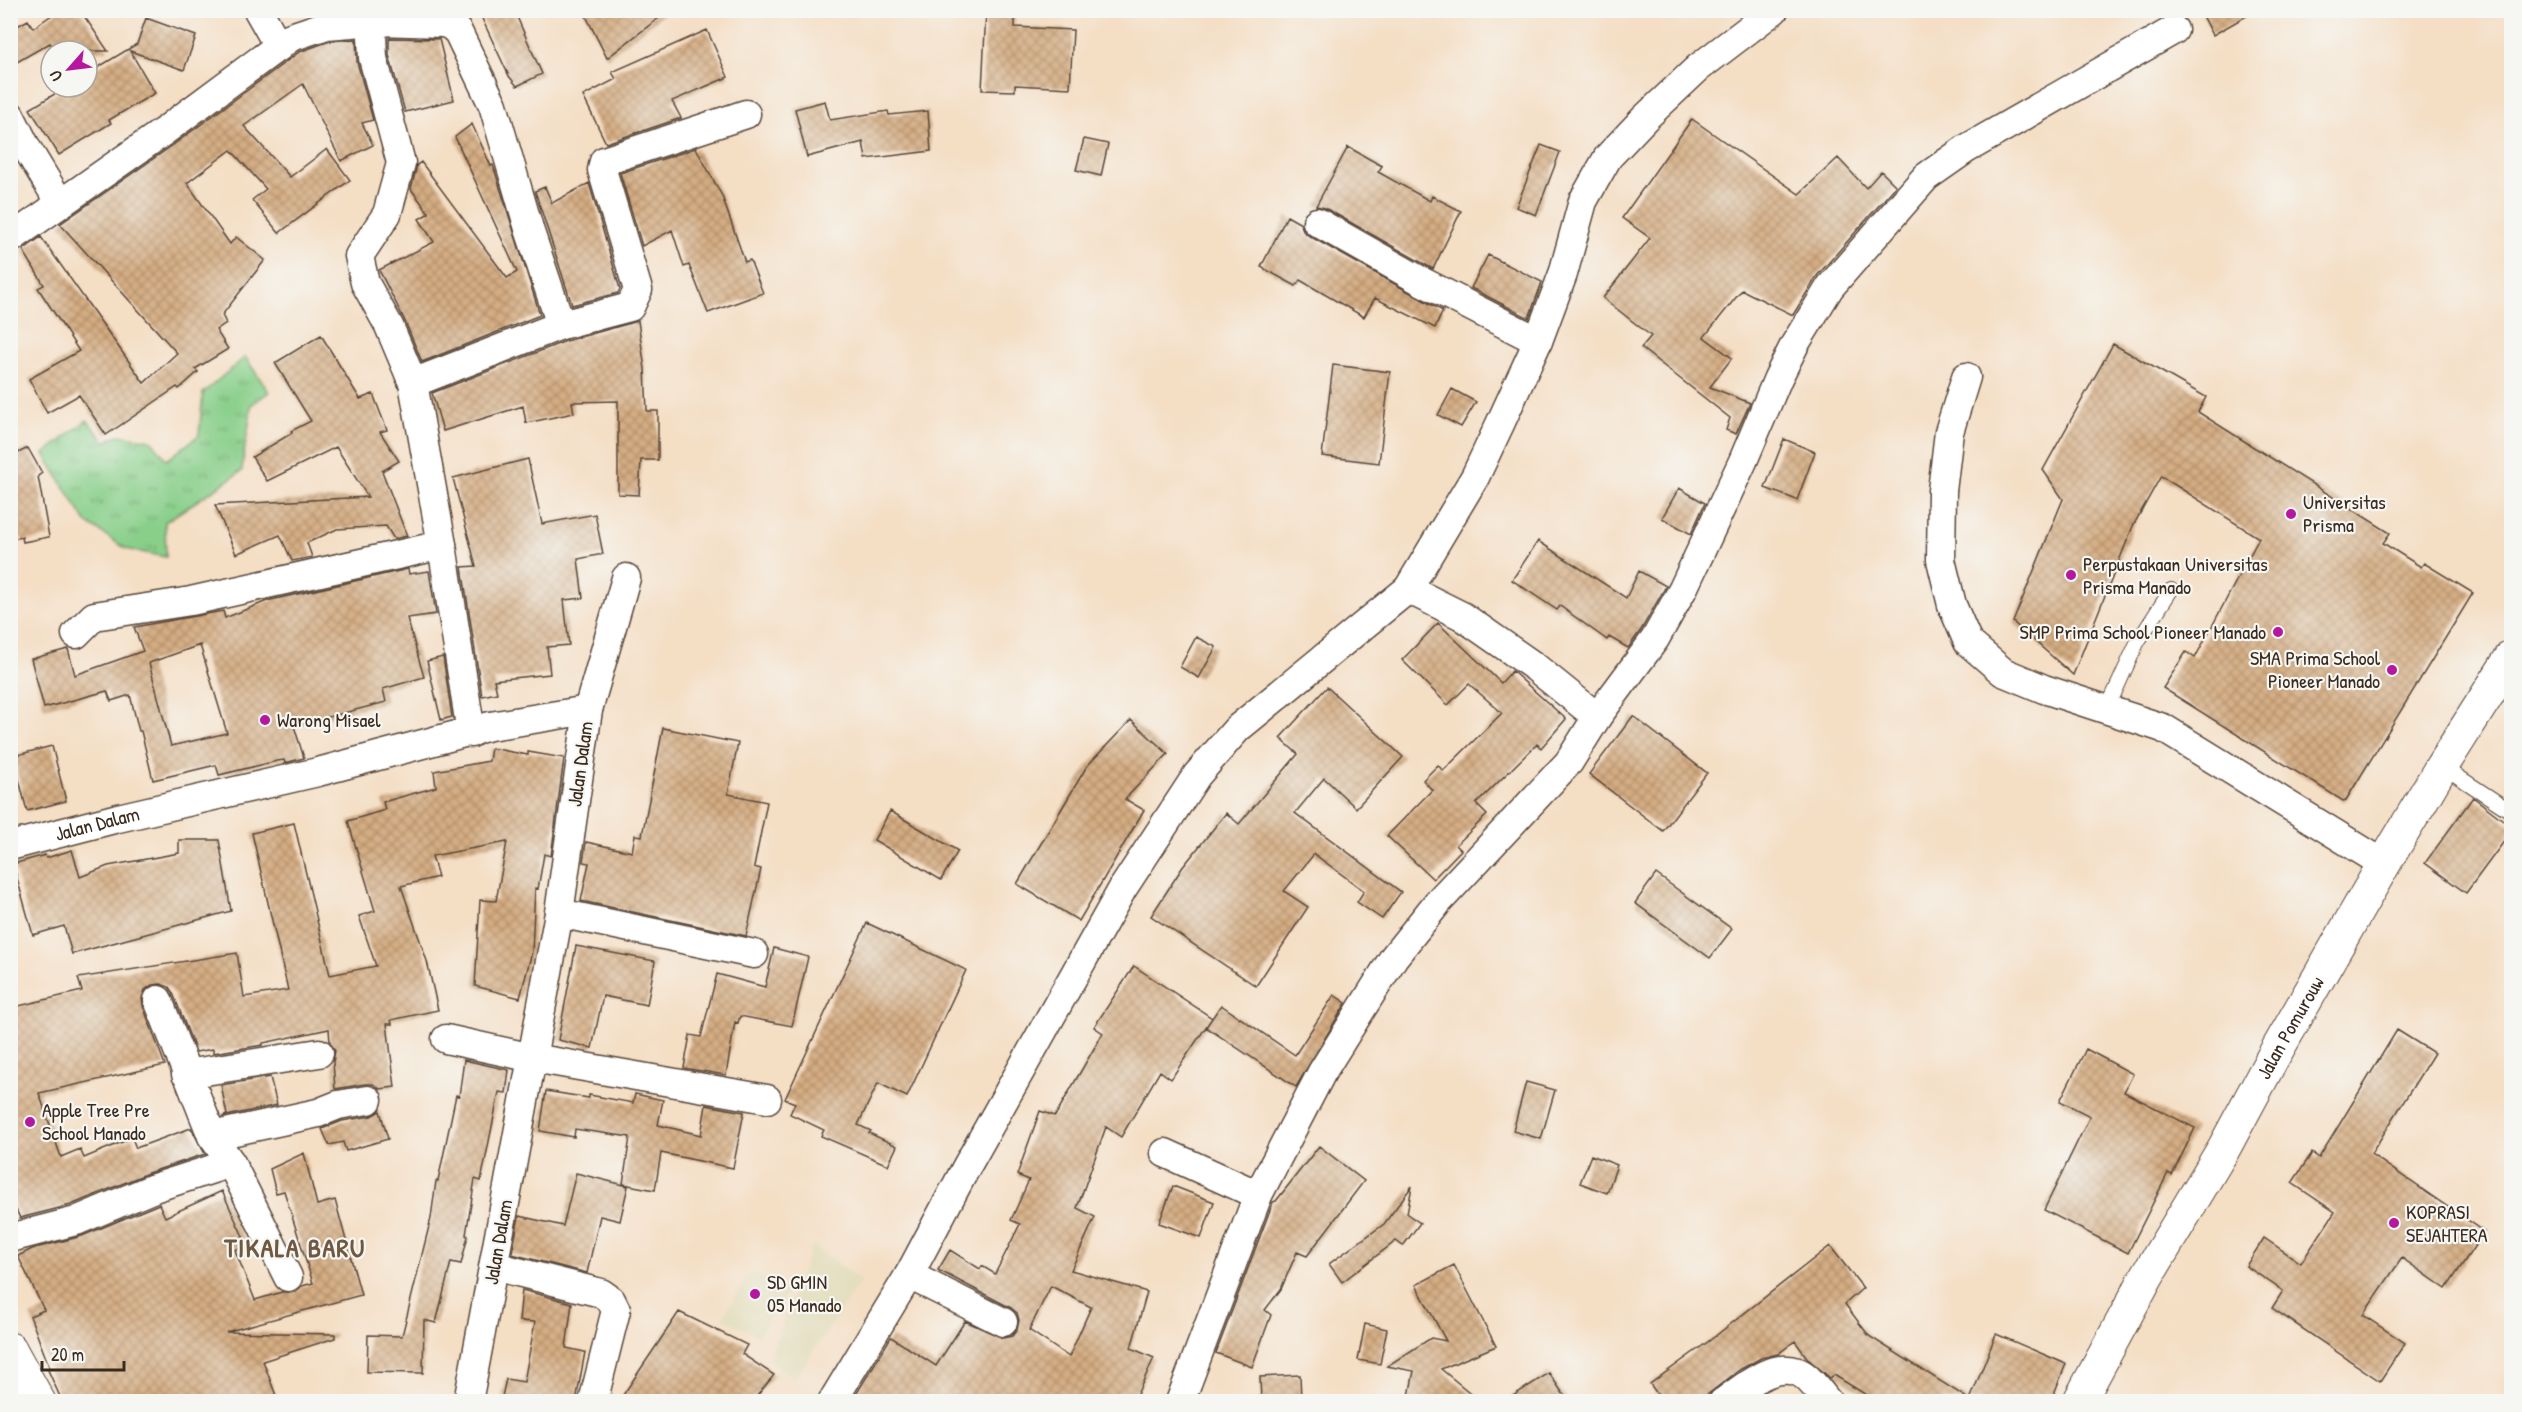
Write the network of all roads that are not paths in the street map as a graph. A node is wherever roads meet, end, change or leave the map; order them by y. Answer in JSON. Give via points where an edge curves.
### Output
{"nodes":[{"id":1,"x":258,"y":10,"type":"edge"},
{"id":2,"x":1774,"y":10,"type":"edge"},
{"id":3,"x":376,"y":21,"type":"junction"},
{"id":4,"x":2174,"y":30,"type":"dead end"},
{"id":5,"x":279,"y":46,"type":"junction"},
{"id":6,"x":746,"y":114,"type":"dead end"},
{"id":7,"x":10,"y":115,"type":"edge"},
{"id":8,"x":60,"y":203,"type":"junction"},
{"id":9,"x":1317,"y":222,"type":"dead end"},
{"id":10,"x":10,"y":239,"type":"edge"},
{"id":11,"x":561,"y":325,"type":"junction"},
{"id":12,"x":1538,"y":341,"type":"junction"},
{"id":13,"x":1965,"y":377,"type":"dead end"},
{"id":14,"x":413,"y":383,"type":"junction"},
{"id":15,"x":442,"y":545,"type":"junction"},
{"id":16,"x":626,"y":578,"type":"dead end"},
{"id":17,"x":1408,"y":589,"type":"junction"},
{"id":18,"x":2171,"y":590,"type":"dead end"},
{"id":19,"x":76,"y":634,"type":"dead end"},
{"id":20,"x":2511,"y":656,"type":"edge"},
{"id":21,"x":2107,"y":709,"type":"junction"},
{"id":22,"x":588,"y":710,"type":"junction"},
{"id":23,"x":1597,"y":717,"type":"junction"},
{"id":24,"x":471,"y":733,"type":"junction"},
{"id":25,"x":2442,"y":765,"type":"junction"},
{"id":26,"x":2511,"y":812,"type":"edge"},
{"id":27,"x":10,"y":846,"type":"edge"},
{"id":28,"x":2384,"y":864,"type":"junction"},
{"id":29,"x":560,"y":913,"type":"junction"},
{"id":30,"x":754,"y":954,"type":"dead end"},
{"id":31,"x":158,"y":1000,"type":"dead end"},
{"id":32,"x":446,"y":1039,"type":"dead end"},
{"id":33,"x":319,"y":1053,"type":"dead end"},
{"id":34,"x":533,"y":1058,"type":"junction"},
{"id":35,"x":186,"y":1074,"type":"junction"},
{"id":36,"x":767,"y":1099,"type":"dead end"},
{"id":37,"x":368,"y":1100,"type":"dead end"},
{"id":38,"x":212,"y":1136,"type":"junction"},
{"id":39,"x":1165,"y":1153,"type":"dead end"},
{"id":40,"x":231,"y":1163,"type":"junction"},
{"id":41,"x":1258,"y":1195,"type":"junction"},
{"id":42,"x":10,"y":1238,"type":"edge"},
{"id":43,"x":494,"y":1266,"type":"junction"},
{"id":44,"x":909,"y":1275,"type":"junction"},
{"id":45,"x":288,"y":1277,"type":"dead end"},
{"id":46,"x":1003,"y":1322,"type":"dead end"},
{"id":47,"x":10,"y":1349,"type":"edge"},
{"id":48,"x":836,"y":1395,"type":"edge"},
{"id":49,"x":39,"y":1401,"type":"edge"},
{"id":50,"x":468,"y":1401,"type":"edge"},
{"id":51,"x":593,"y":1401,"type":"edge"},
{"id":52,"x":1180,"y":1401,"type":"edge"},
{"id":53,"x":1724,"y":1401,"type":"edge"},
{"id":54,"x":1828,"y":1401,"type":"edge"},
{"id":55,"x":2079,"y":1401,"type":"edge"}],
"edges":[{"from":1,"to":5,"type":"street"},
{"from":2,"to":12,"type":"street","via":[[1698,68],[1608,157],[1582,201],[1563,274]]},
{"from":3,"to":5,"type":"street","via":[[316,27]]},
{"from":3,"to":11,"type":"street","via":[[442,23],[458,32],[493,105]]},
{"from":3,"to":14,"type":"street","via":[[373,58],[401,163],[387,214],[359,256],[365,283],[389,326]]},
{"from":4,"to":23,"type":"street","via":[[1966,148],[1926,177],[1830,287],[1778,378],[1683,589],[1655,639]]},
{"from":5,"to":8,"type":"street"},
{"from":6,"to":11,"type":"street","via":[[604,162],[602,170],[638,290],[630,307]]},
{"from":7,"to":8,"type":"street"},
{"from":8,"to":10,"type":"street"},
{"from":9,"to":12,"type":"street"},
{"from":11,"to":14,"type":"street"},
{"from":12,"to":17,"type":"street","via":[[1475,477]]},
{"from":13,"to":21,"type":"street","via":[[1949,432],[1942,491],[1941,560],[1956,614],[1968,642],[2003,672]]},
{"from":14,"to":15,"type":"street"},
{"from":15,"to":19,"type":"street","via":[[191,601],[94,616]]},
{"from":15,"to":24,"type":"street"},
{"from":16,"to":22,"type":"street"},
{"from":17,"to":23,"type":"street","via":[[1462,616]]},
{"from":17,"to":44,"type":"street","via":[[1237,729],[1197,775],[1123,888]]},
{"from":18,"to":21,"type":"lane","via":[[2137,643]]},
{"from":20,"to":25,"type":"main road","name":"Jalan Pomurouw"},
{"from":21,"to":28,"type":"street","via":[[2163,728]]},
{"from":22,"to":24,"type":"street","name":"Jalan Dalam","via":[[490,726]]},
{"from":22,"to":29,"type":"street","name":"Jalan Dalam"},
{"from":23,"to":41,"type":"street","via":[[1569,762],[1438,902],[1394,957],[1322,1072]]},
{"from":24,"to":27,"type":"street","name":"Jalan Dalam"},
{"from":25,"to":26,"type":"lane"},
{"from":25,"to":28,"type":"main road","name":"Jalan Pomurouw"},
{"from":28,"to":55,"type":"main road","name":"Jalan Pomurouw"},
{"from":29,"to":30,"type":"street"},
{"from":29,"to":34,"type":"street","name":"Jalan Dalam"},
{"from":31,"to":35,"type":"street"},
{"from":32,"to":34,"type":"street"},
{"from":33,"to":35,"type":"street"},
{"from":34,"to":36,"type":"street"},
{"from":34,"to":43,"type":"street","name":"Jalan Dalam"},
{"from":35,"to":38,"type":"street"},
{"from":37,"to":38,"type":"street"},
{"from":38,"to":40,"type":"street"},
{"from":39,"to":41,"type":"street"},
{"from":40,"to":42,"type":"street","via":[[154,1188],[76,1221]]},
{"from":40,"to":45,"type":"street"},
{"from":41,"to":52,"type":"street"},
{"from":43,"to":50,"type":"street","name":"Jalan Dalam"},
{"from":43,"to":51,"type":"street","via":[[601,1293],[612,1300],[616,1310]]},
{"from":44,"to":46,"type":"street"},
{"from":44,"to":48,"type":"street"},
{"from":47,"to":49,"type":"main road"},
{"from":53,"to":54,"type":"street","via":[[1779,1369],[1800,1372]]}]}
